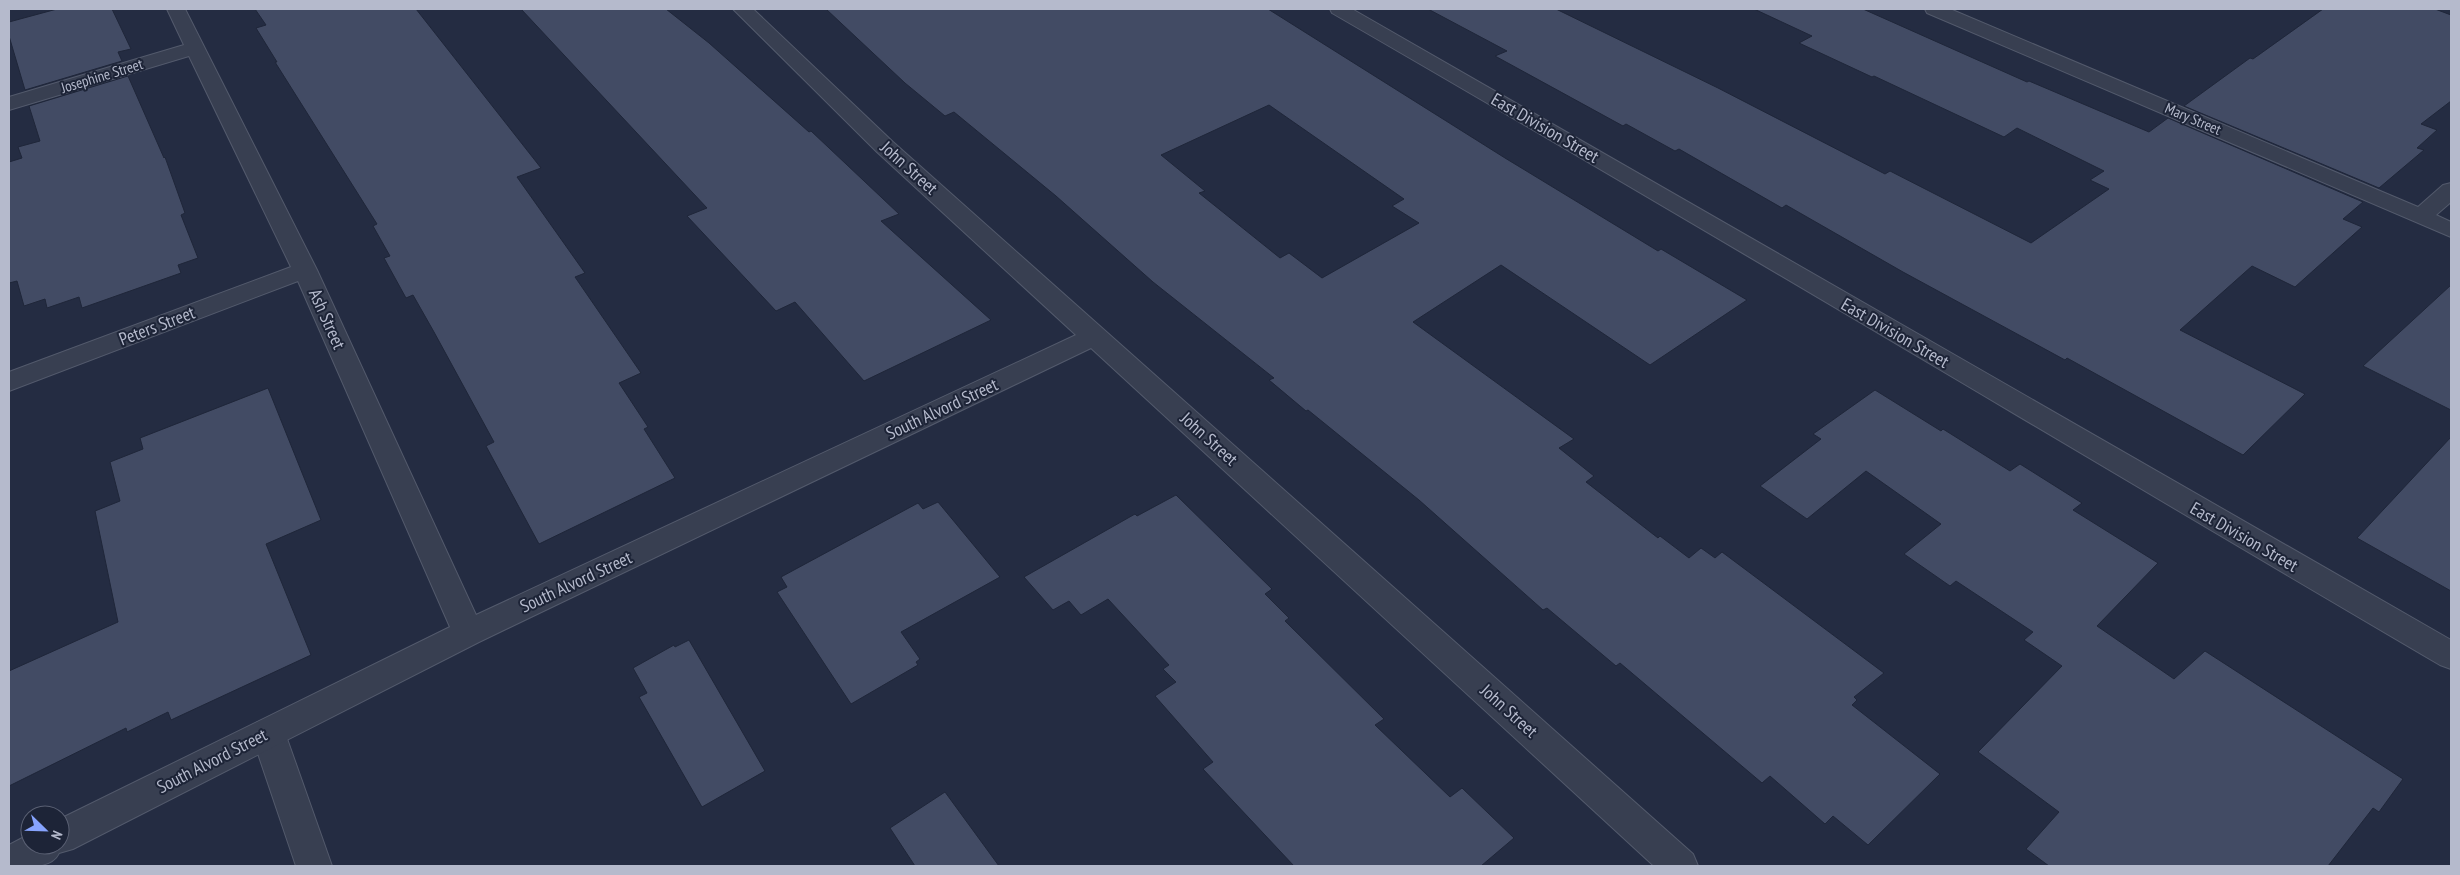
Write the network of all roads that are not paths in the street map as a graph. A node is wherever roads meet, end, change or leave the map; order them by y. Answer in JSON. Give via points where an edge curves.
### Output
{"nodes":[{"id":1,"x":176,"y":9,"type":"edge"},
{"id":2,"x":742,"y":9,"type":"edge"},
{"id":3,"x":1338,"y":9,"type":"edge"},
{"id":4,"x":1934,"y":9,"type":"edge"},
{"id":5,"x":196,"y":48,"type":"junction"},
{"id":6,"x":9,"y":104,"type":"edge"},
{"id":7,"x":2451,"y":190,"type":"edge"},
{"id":8,"x":2421,"y":217,"type":"junction"},
{"id":9,"x":2451,"y":230,"type":"edge"},
{"id":10,"x":305,"y":270,"type":"junction"},
{"id":11,"x":1095,"y":336,"type":"junction"},
{"id":12,"x":9,"y":382,"type":"edge"},
{"id":13,"x":468,"y":633,"type":"junction"},
{"id":14,"x":2451,"y":656,"type":"edge"},
{"id":15,"x":268,"y":733,"type":"junction"},
{"id":16,"x":70,"y":832,"type":"edge"},
{"id":17,"x":25,"y":855,"type":"edge"},
{"id":18,"x":9,"y":863,"type":"edge"},
{"id":19,"x":314,"y":866,"type":"edge"},
{"id":20,"x":1680,"y":866,"type":"edge"}],
"edges":[{"from":1,"to":5,"type":"street","name":"Ash Street"},
{"from":2,"to":11,"type":"street","name":"John Street","via":[[885,147]]},
{"from":3,"to":14,"type":"street","name":"East Division Street"},
{"from":4,"to":8,"type":"street","name":"Mary Street"},
{"from":5,"to":6,"type":"street","name":"Josephine Street"},
{"from":5,"to":10,"type":"street","name":"Ash Street"},
{"from":7,"to":8,"type":"street"},
{"from":8,"to":9,"type":"street","name":"Mary Street"},
{"from":10,"to":12,"type":"street","name":"Peters Street"},
{"from":10,"to":13,"type":"street","name":"Ash Street"},
{"from":11,"to":13,"type":"street","name":"South Alvord Street"},
{"from":11,"to":20,"type":"street","name":"John Street"},
{"from":13,"to":15,"type":"street","name":"South Alvord Street"},
{"from":15,"to":16,"type":"street","name":"South Alvord Street"},
{"from":15,"to":19,"type":"street"},
{"from":17,"to":18,"type":"street"}]}
